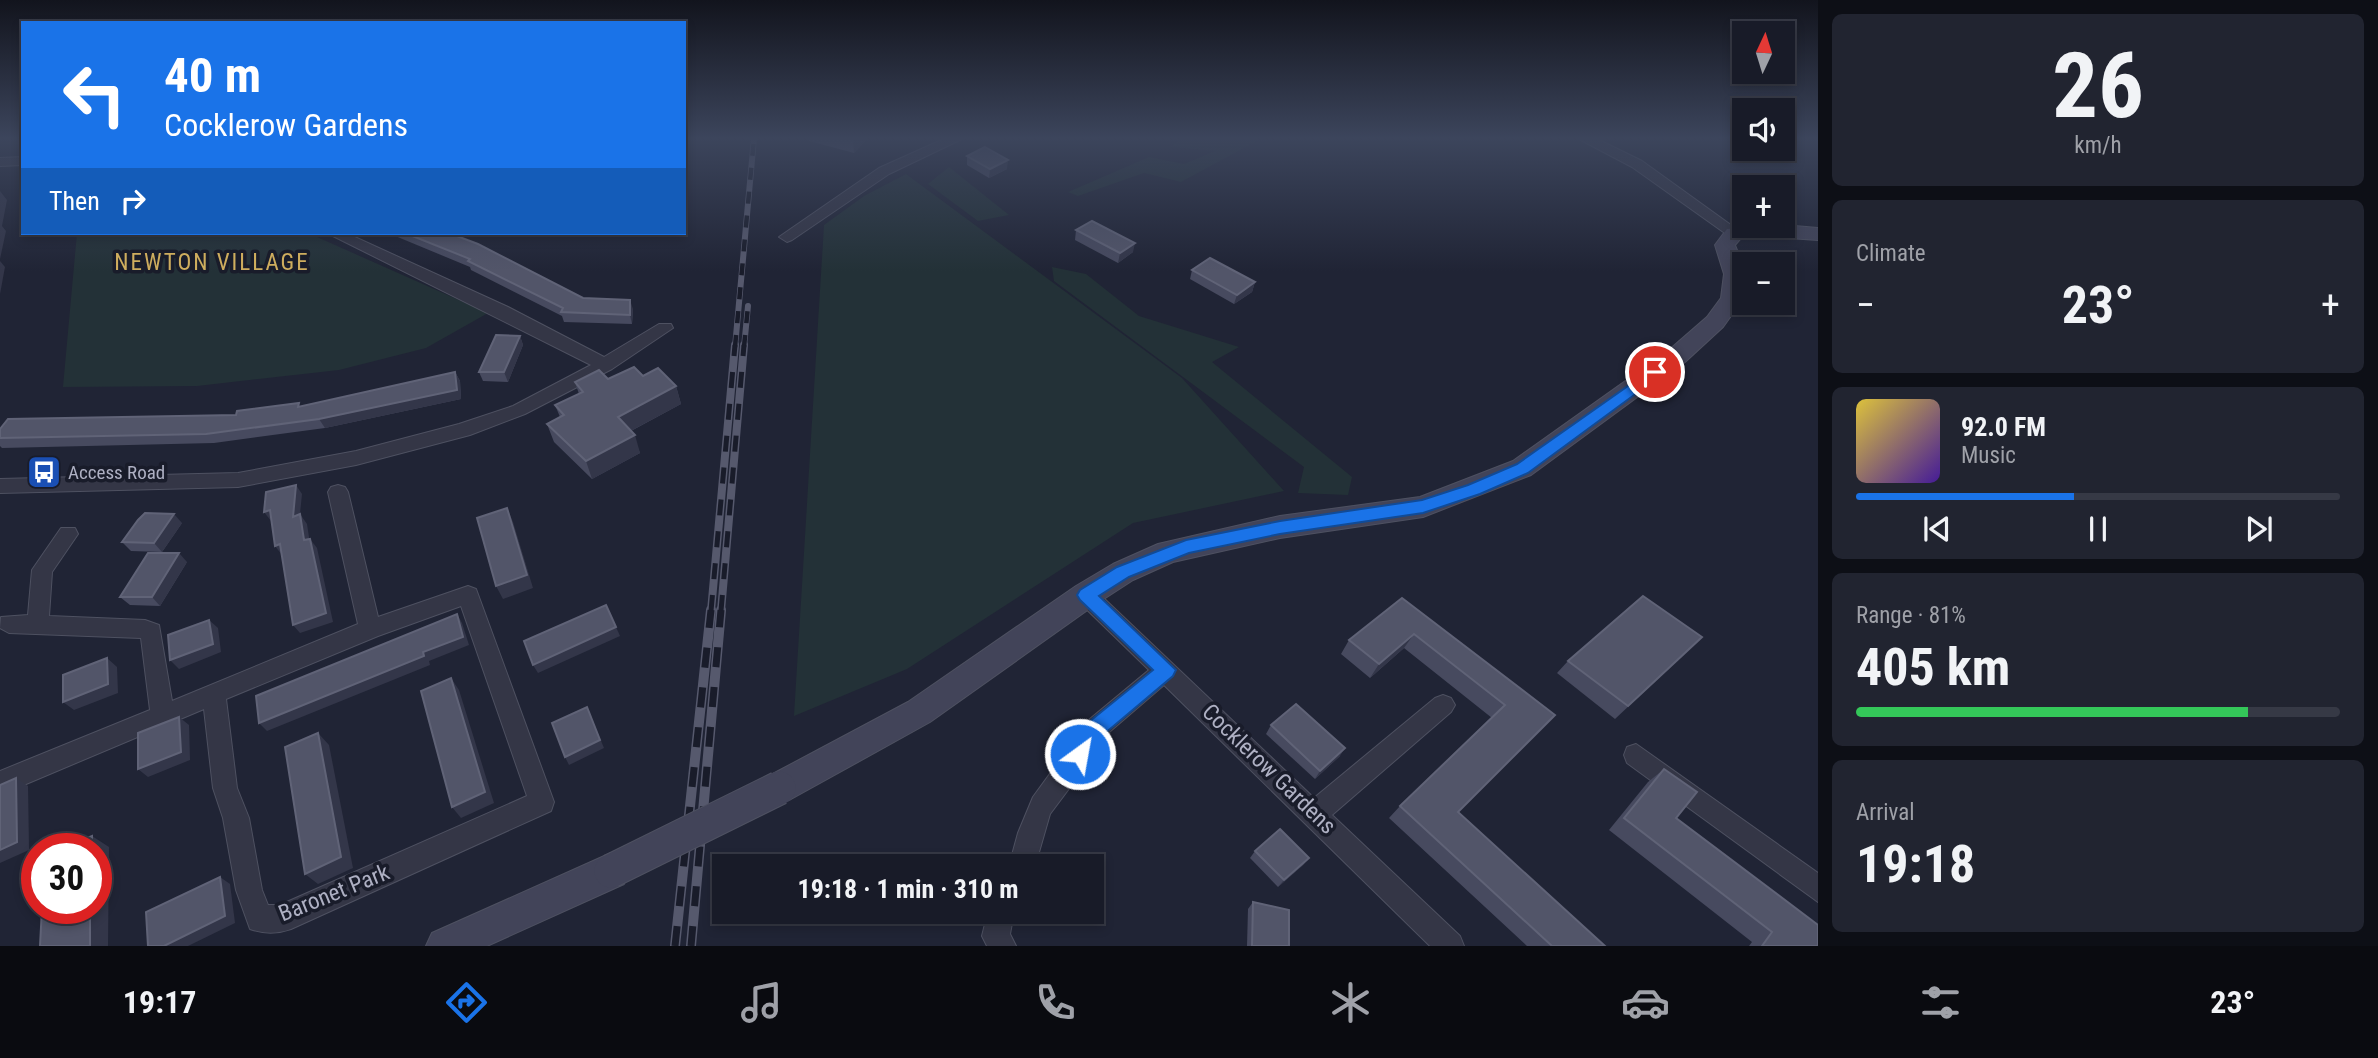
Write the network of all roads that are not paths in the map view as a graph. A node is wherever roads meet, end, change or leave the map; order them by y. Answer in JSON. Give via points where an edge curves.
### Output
{"nodes":[{"id":1,"x":868,"y":182,"type":"edge"},
{"id":2,"x":1663,"y":182,"type":"edge"},
{"id":3,"x":1732,"y":232,"type":"edge"},
{"id":4,"x":1795,"y":232,"type":"edge"},
{"id":5,"x":1818,"y":234,"type":"edge"},
{"id":6,"x":338,"y":235,"type":"edge"},
{"id":7,"x":1732,"y":236,"type":"edge"},
{"id":8,"x":787,"y":237,"type":"dead end"},
{"id":9,"x":665,"y":328,"type":"dead end"},
{"id":10,"x":606,"y":365,"type":"junction"},
{"id":11,"x":0,"y":486,"type":"edge"},
{"id":12,"x":338,"y":492,"type":"dead end"},
{"id":13,"x":68,"y":534,"type":"dead end"},
{"id":14,"x":1086,"y":595,"type":"junction"},
{"id":15,"x":9,"y":624,"type":"dead end"},
{"id":16,"x":38,"y":624,"type":"junction"},
{"id":17,"x":370,"y":629,"type":"junction"},
{"id":18,"x":1166,"y":670,"type":"junction"},
{"id":19,"x":214,"y":692,"type":"junction"},
{"id":20,"x":1443,"y":705,"type":"dead end"},
{"id":21,"x":162,"y":714,"type":"junction"},
{"id":22,"x":1636,"y":755,"type":"dead end"},
{"id":23,"x":0,"y":783,"type":"edge"},
{"id":24,"x":779,"y":788,"type":"joint"},
{"id":25,"x":1315,"y":814,"type":"junction"},
{"id":26,"x":1025,"y":854,"type":"edge"},
{"id":27,"x":1818,"y":889,"type":"edge"},
{"id":28,"x":998,"y":924,"type":"edge"},
{"id":29,"x":445,"y":946,"type":"edge"},
{"id":30,"x":1002,"y":946,"type":"edge"},
{"id":31,"x":1450,"y":946,"type":"edge"}],
"edges":[{"from":1,"to":8,"type":"street"},
{"from":2,"to":3,"type":"street"},
{"from":4,"to":5,"type":"main road"},
{"from":6,"to":10,"type":"street"},
{"from":7,"to":14,"type":"main road","via":[[1725,245],[1735,274],[1732,299],[1715,322],[1677,356],[1522,468],[1423,507],[1280,527],[1168,552]]},
{"from":9,"to":10,"type":"street"},
{"from":10,"to":11,"type":"street","via":[[519,410],[463,430],[343,460],[238,480]]},
{"from":12,"to":17,"type":"street"},
{"from":13,"to":16,"type":"street","via":[[42,570]]},
{"from":14,"to":18,"type":"street","name":"Cocklerow Gardens"},
{"from":14,"to":24,"type":"main road","via":[[919,712]]},
{"from":15,"to":16,"type":"street"},
{"from":16,"to":21,"type":"street","via":[[151,632]]},
{"from":17,"to":19,"type":"street"},
{"from":17,"to":19,"type":"street","name":"Baronet Park","via":[[468,596],[541,802],[281,919],[260,919],[225,788]]},
{"from":18,"to":25,"type":"street","name":"Cocklerow Gardens"},
{"from":18,"to":26,"type":"street","via":[[1081,741],[1080,754],[1055,780],[1035,816]]},
{"from":19,"to":21,"type":"street"},
{"from":20,"to":25,"type":"street"},
{"from":21,"to":23,"type":"street"},
{"from":22,"to":27,"type":"street"},
{"from":24,"to":29,"type":"main road","bridge":true},
{"from":25,"to":31,"type":"street","name":"Cocklerow Gardens"},
{"from":28,"to":30,"type":"street","via":[[996,936]]}]}
